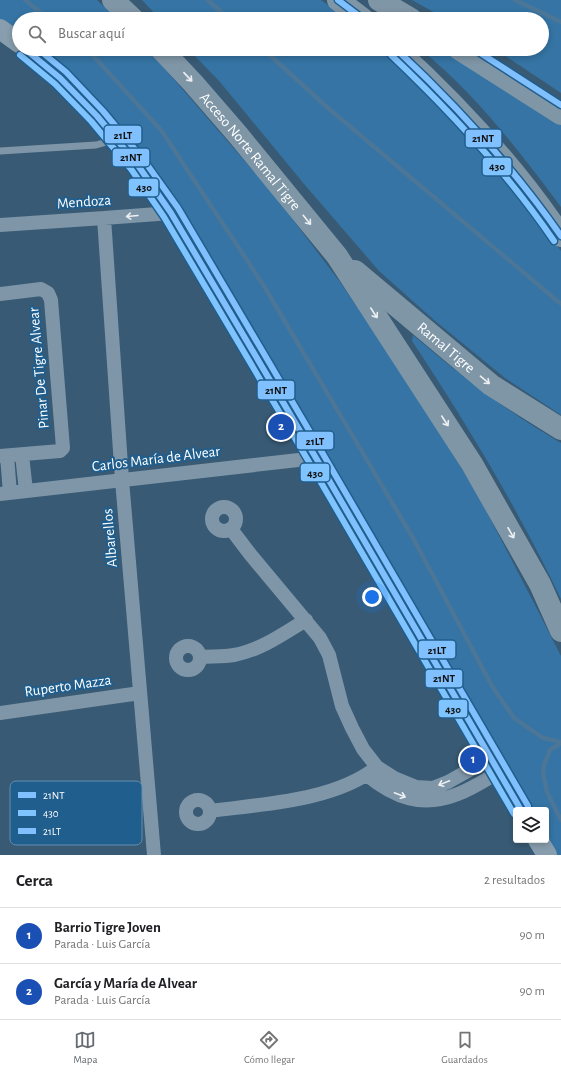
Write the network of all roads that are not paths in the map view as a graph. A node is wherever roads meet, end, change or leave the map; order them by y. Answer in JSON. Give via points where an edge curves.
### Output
{"nodes":[{"id":1,"x":113,"y":0,"type":"edge"},
{"id":2,"x":338,"y":0,"type":"edge"},
{"id":3,"x":379,"y":0,"type":"edge"},
{"id":4,"x":125,"y":12,"type":"edge"},
{"id":5,"x":354,"y":12,"type":"edge"},
{"id":6,"x":399,"y":12,"type":"edge"},
{"id":7,"x":0,"y":29,"type":"edge"},
{"id":8,"x":12,"y":38,"type":"edge"},
{"id":9,"x":33,"y":56,"type":"edge"},
{"id":10,"x":168,"y":56,"type":"edge"},
{"id":11,"x":404,"y":56,"type":"edge"},
{"id":12,"x":470,"y":56,"type":"edge"},
{"id":13,"x":561,"y":114,"type":"edge"},
{"id":14,"x":116,"y":139,"type":"junction"},
{"id":15,"x":0,"y":151,"type":"edge"},
{"id":16,"x":170,"y":213,"type":"junction"},
{"id":17,"x":104,"y":218,"type":"junction"},
{"id":18,"x":0,"y":225,"type":"edge"},
{"id":19,"x":561,"y":236,"type":"edge"},
{"id":20,"x":337,"y":256,"type":"junction"},
{"id":21,"x":0,"y":294,"type":"edge"},
{"id":22,"x":561,"y":429,"type":"edge"},
{"id":23,"x":22,"y":455,"type":"junction"},
{"id":24,"x":3,"y":456,"type":"edge"},
{"id":25,"x":316,"y":458,"type":"junction"},
{"id":26,"x":122,"y":480,"type":"junction"},
{"id":27,"x":26,"y":491,"type":"junction"},
{"id":28,"x":5,"y":493,"type":"edge"},
{"id":29,"x":231,"y":529,"type":"dead end"},
{"id":30,"x":306,"y":620,"type":"junction"},
{"id":31,"x":561,"y":631,"type":"edge"},
{"id":32,"x":200,"y":657,"type":"dead end"},
{"id":33,"x":140,"y":693,"type":"junction"},
{"id":34,"x":0,"y":713,"type":"edge"},
{"id":35,"x":495,"y":765,"type":"junction"},
{"id":36,"x":372,"y":771,"type":"junction"},
{"id":37,"x":519,"y":807,"type":"edge"},
{"id":38,"x":210,"y":811,"type":"dead end"},
{"id":39,"x":540,"y":843,"type":"edge"},
{"id":40,"x":154,"y":855,"type":"edge"},
{"id":41,"x":547,"y":855,"type":"edge"}],
"edges":[{"from":1,"to":4,"type":"highway"},
{"from":2,"to":5,"type":"highway"},
{"from":3,"to":6,"type":"highway"},
{"from":7,"to":8,"type":"street"},
{"from":9,"to":14,"type":"street","via":[[60,78]]},
{"from":10,"to":20,"type":"highway","name":"Acceso Norte Ramal Tigre","one_way":true,"via":[[238,135]]},
{"from":11,"to":19,"type":"highway","via":[[483,138],[541,206]]},
{"from":12,"to":13,"type":"highway"},
{"from":14,"to":15,"type":"lane","via":[[96,145]]},
{"from":14,"to":16,"type":"street","via":[[137,164]]},
{"from":16,"to":17,"type":"street","name":"Mendoza","one_way":true},
{"from":16,"to":25,"type":"street"},
{"from":17,"to":18,"type":"street","name":"Mendoza"},
{"from":17,"to":26,"type":"street","name":"Albarellos"},
{"from":20,"to":22,"type":"highway","name":"Ramal Tigre","one_way":true,"via":[[491,385]]},
{"from":20,"to":31,"type":"highway","one_way":true,"via":[[472,464],[540,584]]},
{"from":21,"to":23,"type":"street","name":"Pinar De Tigre Alvear","via":[[41,289],[48,293],[51,300],[63,448],[60,451]]},
{"from":23,"to":24,"type":"street","name":"Pinar De Tigre Alvear"},
{"from":23,"to":27,"type":"street"},
{"from":24,"to":28,"type":"street","name":"Pinar De Tigre Alvear"},
{"from":25,"to":26,"type":"street","name":"Carlos María de Alvear"},
{"from":25,"to":35,"type":"street"},
{"from":26,"to":27,"type":"street","name":"Carlos María de Alvear"},
{"from":26,"to":33,"type":"street","name":"Albarellos"},
{"from":27,"to":28,"type":"street","name":"Carlos María de Alvear"},
{"from":29,"to":30,"type":"street"},
{"from":30,"to":32,"type":"street","via":[[268,643],[249,651],[234,655]]},
{"from":30,"to":36,"type":"street","via":[[329,655],[338,693]]},
{"from":33,"to":34,"type":"street","name":"Ruperto Mazza"},
{"from":33,"to":40,"type":"street","name":"Albarellos"},
{"from":35,"to":36,"type":"street","via":[[433,788],[416,787]]},
{"from":35,"to":37,"type":"street"},
{"from":36,"to":38,"type":"street","via":[[323,793],[292,800]]},
{"from":39,"to":41,"type":"street"}]}
